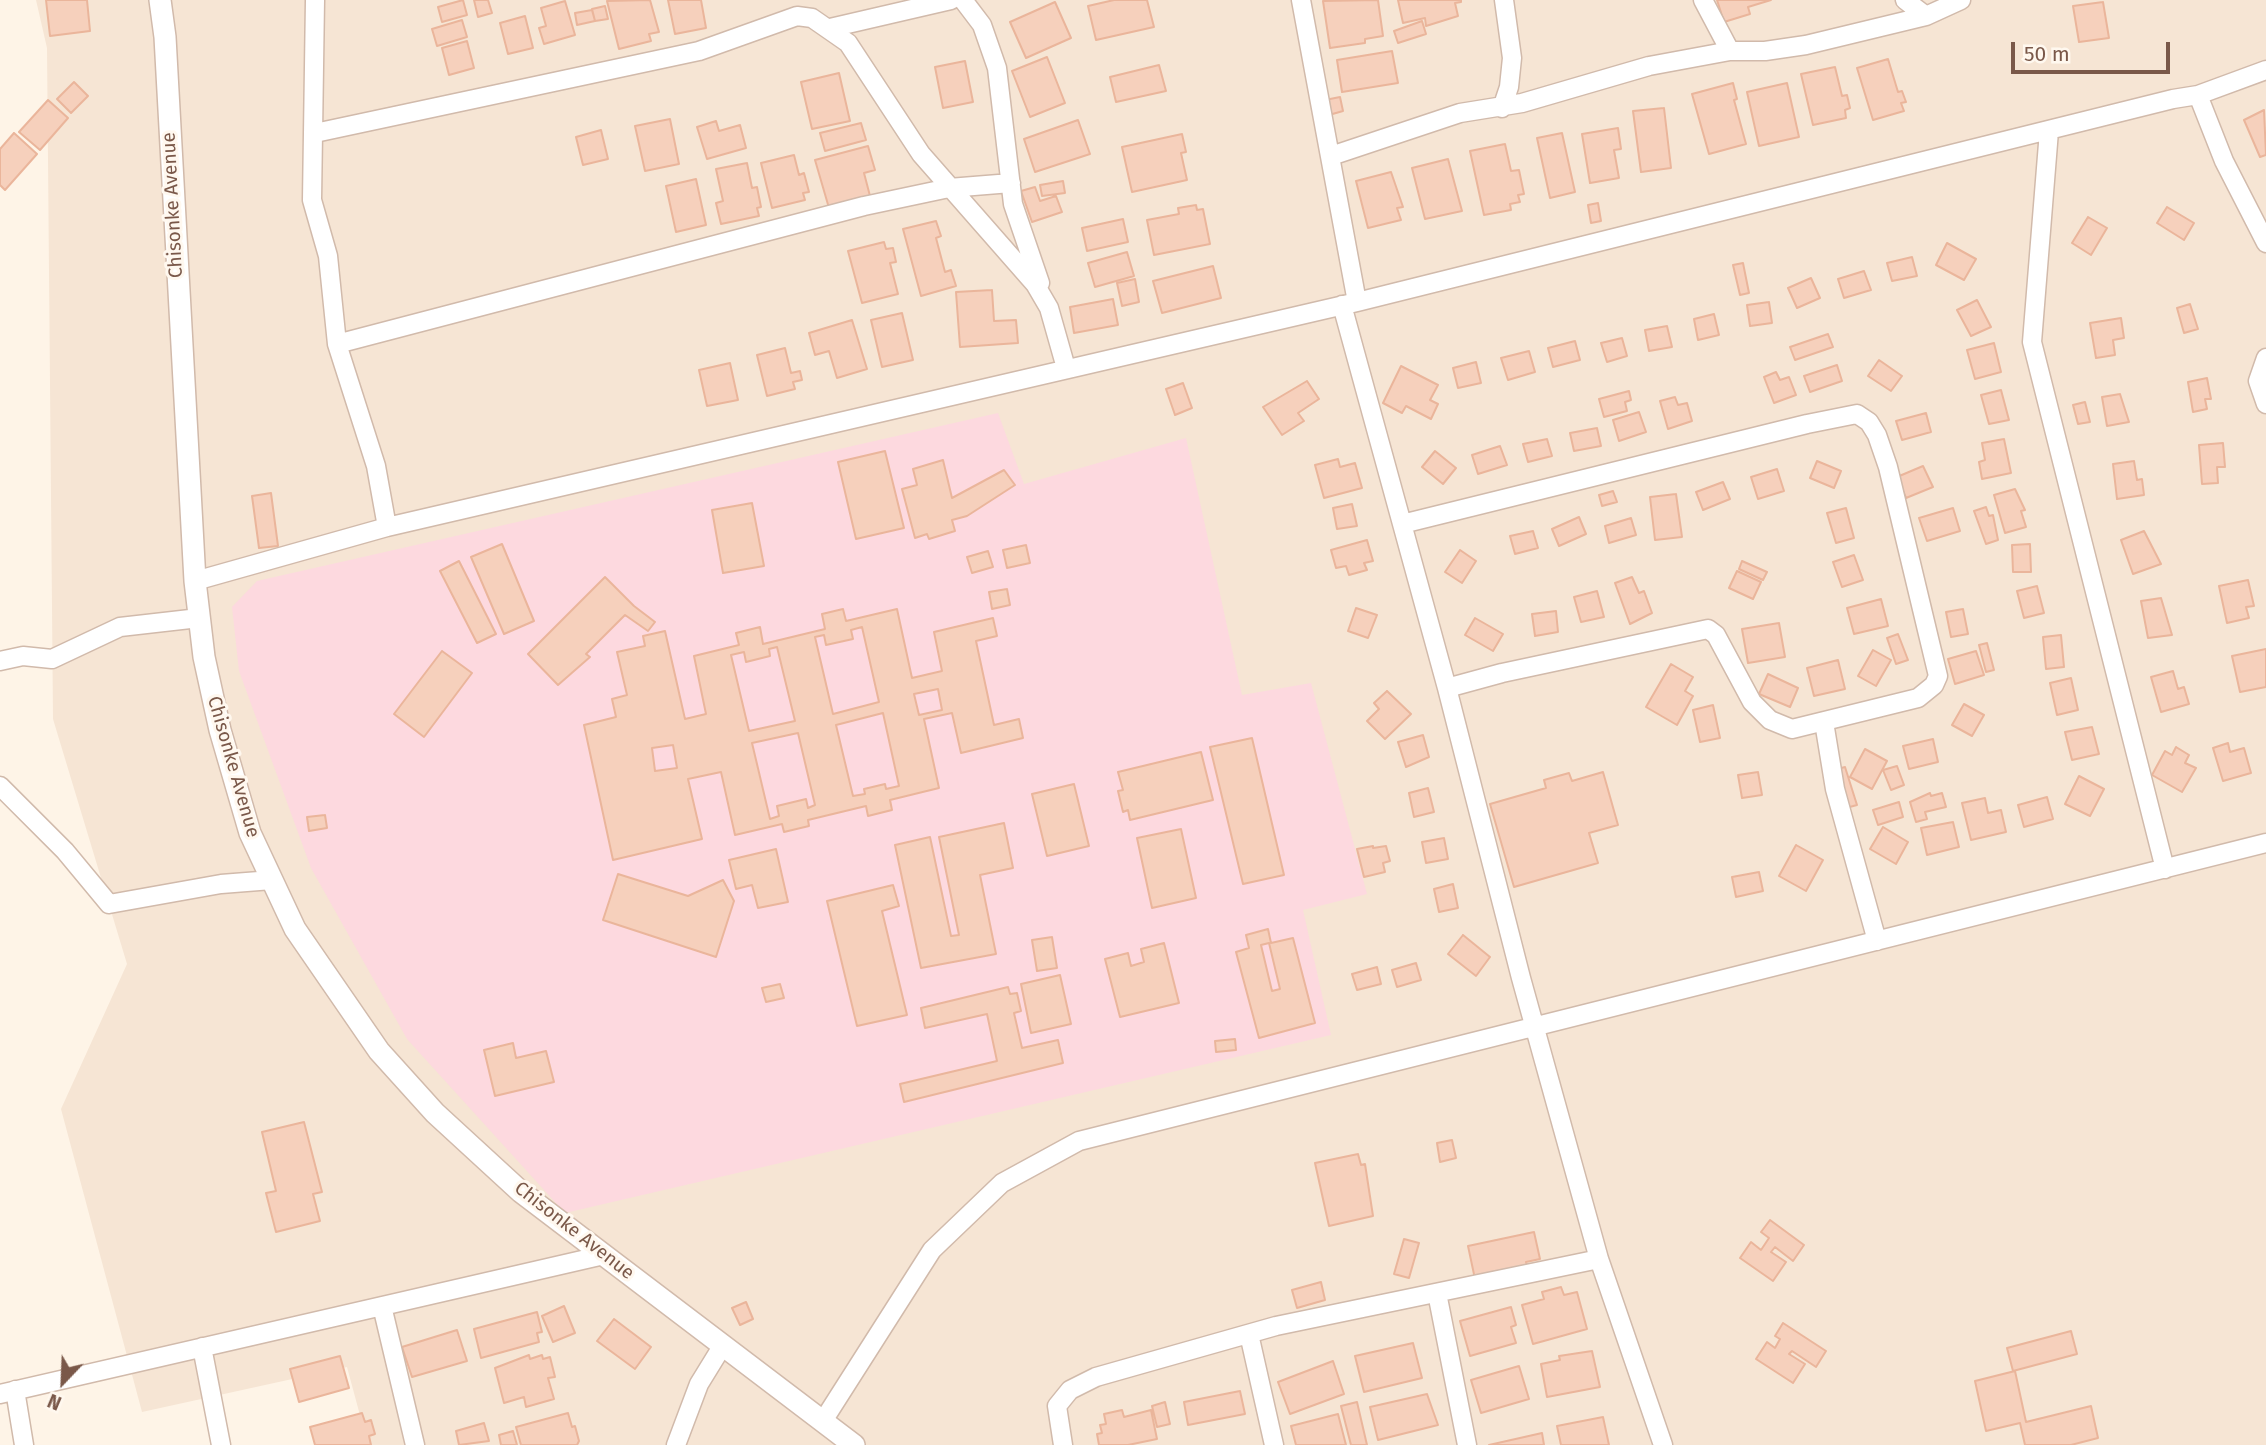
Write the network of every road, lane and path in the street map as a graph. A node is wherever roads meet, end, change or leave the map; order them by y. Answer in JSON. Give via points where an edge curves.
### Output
{"nodes":[{"id":1,"x":160,"y":0,"type":"edge"},
{"id":2,"x":315,"y":0,"type":"edge"},
{"id":3,"x":951,"y":0,"type":"edge"},
{"id":4,"x":963,"y":0,"type":"edge"},
{"id":5,"x":1301,"y":0,"type":"edge"},
{"id":6,"x":1504,"y":0,"type":"edge"},
{"id":7,"x":1703,"y":0,"type":"edge"},
{"id":8,"x":1905,"y":0,"type":"edge"},
{"id":9,"x":1961,"y":0,"type":"edge"},
{"id":10,"x":1926,"y":16,"type":"junction"},
{"id":11,"x":830,"y":28,"type":"junction"},
{"id":12,"x":1730,"y":51,"type":"junction"},
{"id":13,"x":2266,"y":70,"type":"edge"},
{"id":14,"x":2198,"y":95,"type":"junction"},
{"id":15,"x":1502,"y":108,"type":"junction"},
{"id":16,"x":2049,"y":131,"type":"junction"},
{"id":17,"x":315,"y":133,"type":"junction"},
{"id":18,"x":1331,"y":156,"type":"junction"},
{"id":19,"x":1011,"y":183,"type":"junction"},
{"id":20,"x":949,"y":188,"type":"junction"},
{"id":21,"x":2266,"y":243,"type":"edge"},
{"id":22,"x":1350,"y":303,"type":"junction"},
{"id":23,"x":1049,"y":308,"type":"junction"},
{"id":24,"x":337,"y":344,"type":"junction"},
{"id":25,"x":2266,"y":358,"type":"edge"},
{"id":26,"x":1066,"y":368,"type":"junction"},
{"id":27,"x":2266,"y":404,"type":"edge"},
{"id":28,"x":1402,"y":524,"type":"junction"},
{"id":29,"x":387,"y":527,"type":"junction"},
{"id":30,"x":195,"y":581,"type":"junction"},
{"id":31,"x":199,"y":618,"type":"junction"},
{"id":32,"x":0,"y":661,"type":"edge"},
{"id":33,"x":1447,"y":688,"type":"junction"},
{"id":34,"x":1824,"y":722,"type":"junction"},
{"id":35,"x":0,"y":786,"type":"edge"},
{"id":36,"x":2266,"y":843,"type":"edge"},
{"id":37,"x":2165,"y":869,"type":"junction"},
{"id":38,"x":272,"y":880,"type":"junction"},
{"id":39,"x":1877,"y":941,"type":"junction"},
{"id":40,"x":1534,"y":1026,"type":"junction"},
{"id":41,"x":604,"y":1255,"type":"junction"},
{"id":42,"x":1599,"y":1259,"type":"junction"},
{"id":43,"x":1437,"y":1293,"type":"junction"},
{"id":44,"x":382,"y":1306,"type":"junction"},
{"id":45,"x":1249,"y":1334,"type":"junction"},
{"id":46,"x":723,"y":1345,"type":"junction"},
{"id":47,"x":202,"y":1348,"type":"junction"},
{"id":48,"x":8,"y":1392,"type":"edge"},
{"id":49,"x":823,"y":1421,"type":"junction"},
{"id":50,"x":24,"y":1445,"type":"edge"},
{"id":51,"x":221,"y":1445,"type":"edge"},
{"id":52,"x":415,"y":1445,"type":"edge"},
{"id":53,"x":676,"y":1445,"type":"edge"},
{"id":54,"x":854,"y":1445,"type":"edge"},
{"id":55,"x":1063,"y":1445,"type":"edge"},
{"id":56,"x":1274,"y":1445,"type":"edge"},
{"id":57,"x":1467,"y":1445,"type":"edge"},
{"id":58,"x":1663,"y":1445,"type":"edge"}],
"edges":[{"from":1,"to":30,"type":"street","name":"Chisonke Avenue"},
{"from":2,"to":17,"type":"street"},
{"from":3,"to":11,"type":"street"},
{"from":4,"to":19,"type":"street","via":[[982,25],[997,68]]},
{"from":5,"to":18,"type":"street"},
{"from":6,"to":15,"type":"street","via":[[1512,74]]},
{"from":7,"to":12,"type":"street"},
{"from":8,"to":10,"type":"street"},
{"from":9,"to":10,"type":"street"},
{"from":10,"to":12,"type":"street","via":[[1806,46]]},
{"from":11,"to":17,"type":"street","via":[[797,16],[699,51]]},
{"from":11,"to":20,"type":"street","via":[[848,43],[921,154]]},
{"from":12,"to":15,"type":"street","via":[[1649,66]]},
{"from":13,"to":14,"type":"street"},
{"from":14,"to":16,"type":"street","via":[[2144,104]]},
{"from":14,"to":21,"type":"street","via":[[2224,161]]},
{"from":15,"to":18,"type":"street","via":[[1460,113]]},
{"from":16,"to":22,"type":"street"},
{"from":16,"to":37,"type":"street","via":[[2032,342]]},
{"from":17,"to":24,"type":"street","via":[[312,200],[328,256]]},
{"from":18,"to":22,"type":"street"},
{"from":19,"to":20,"type":"street"},
{"from":19,"to":23,"type":"street","via":[[1013,204]]},
{"from":20,"to":23,"type":"street","via":[[1017,261]]},
{"from":20,"to":24,"type":"street","via":[[864,206]]},
{"from":22,"to":26,"type":"street"},
{"from":22,"to":28,"type":"street"},
{"from":23,"to":26,"type":"street"},
{"from":24,"to":29,"type":"street","via":[[376,466]]},
{"from":25,"to":27,"type":"street","via":[[2259,381]]},
{"from":26,"to":29,"type":"street"},
{"from":28,"to":33,"type":"street"},
{"from":28,"to":34,"type":"street","via":[[1857,415],[1869,422],[1877,435],[1888,467],[1937,676],[1934,685],[1917,698]]},
{"from":29,"to":30,"type":"street"},
{"from":30,"to":31,"type":"street","name":"Chisonke Avenue"},
{"from":31,"to":32,"type":"street","via":[[120,627],[52,659],[23,656]]},
{"from":31,"to":38,"type":"street","name":"Chisonke Avenue","via":[[220,730],[250,833]]},
{"from":33,"to":34,"type":"street","via":[[1708,629],[1721,643],[1752,702],[1770,720],[1792,729]]},
{"from":33,"to":40,"type":"street"},
{"from":34,"to":39,"type":"street","via":[[1836,789]]},
{"from":35,"to":38,"type":"street","via":[[65,851],[108,904]]},
{"from":36,"to":37,"type":"street"},
{"from":37,"to":39,"type":"street"},
{"from":38,"to":41,"type":"street","name":"Chisonke Avenue","via":[[295,929],[379,1051],[435,1113],[521,1192]]},
{"from":39,"to":40,"type":"street"},
{"from":40,"to":42,"type":"street"},
{"from":40,"to":49,"type":"street","via":[[1079,1141],[1002,1183],[932,1250]]},
{"from":41,"to":44,"type":"street"},
{"from":41,"to":46,"type":"street","name":"Chisonke Avenue"},
{"from":42,"to":43,"type":"street"},
{"from":42,"to":58,"type":"street"},
{"from":43,"to":45,"type":"street"},
{"from":43,"to":57,"type":"street"},
{"from":44,"to":47,"type":"street"},
{"from":44,"to":52,"type":"street"},
{"from":45,"to":55,"type":"street","via":[[1096,1377],[1069,1390],[1057,1406]]},
{"from":45,"to":56,"type":"street"},
{"from":46,"to":49,"type":"street","name":"Chisonke Avenue"},
{"from":46,"to":53,"type":"street","via":[[699,1384]]},
{"from":47,"to":48,"type":"street"},
{"from":47,"to":51,"type":"street"},
{"from":48,"to":50,"type":"street"},
{"from":49,"to":54,"type":"street","name":"Chisonke Avenue"}]}
